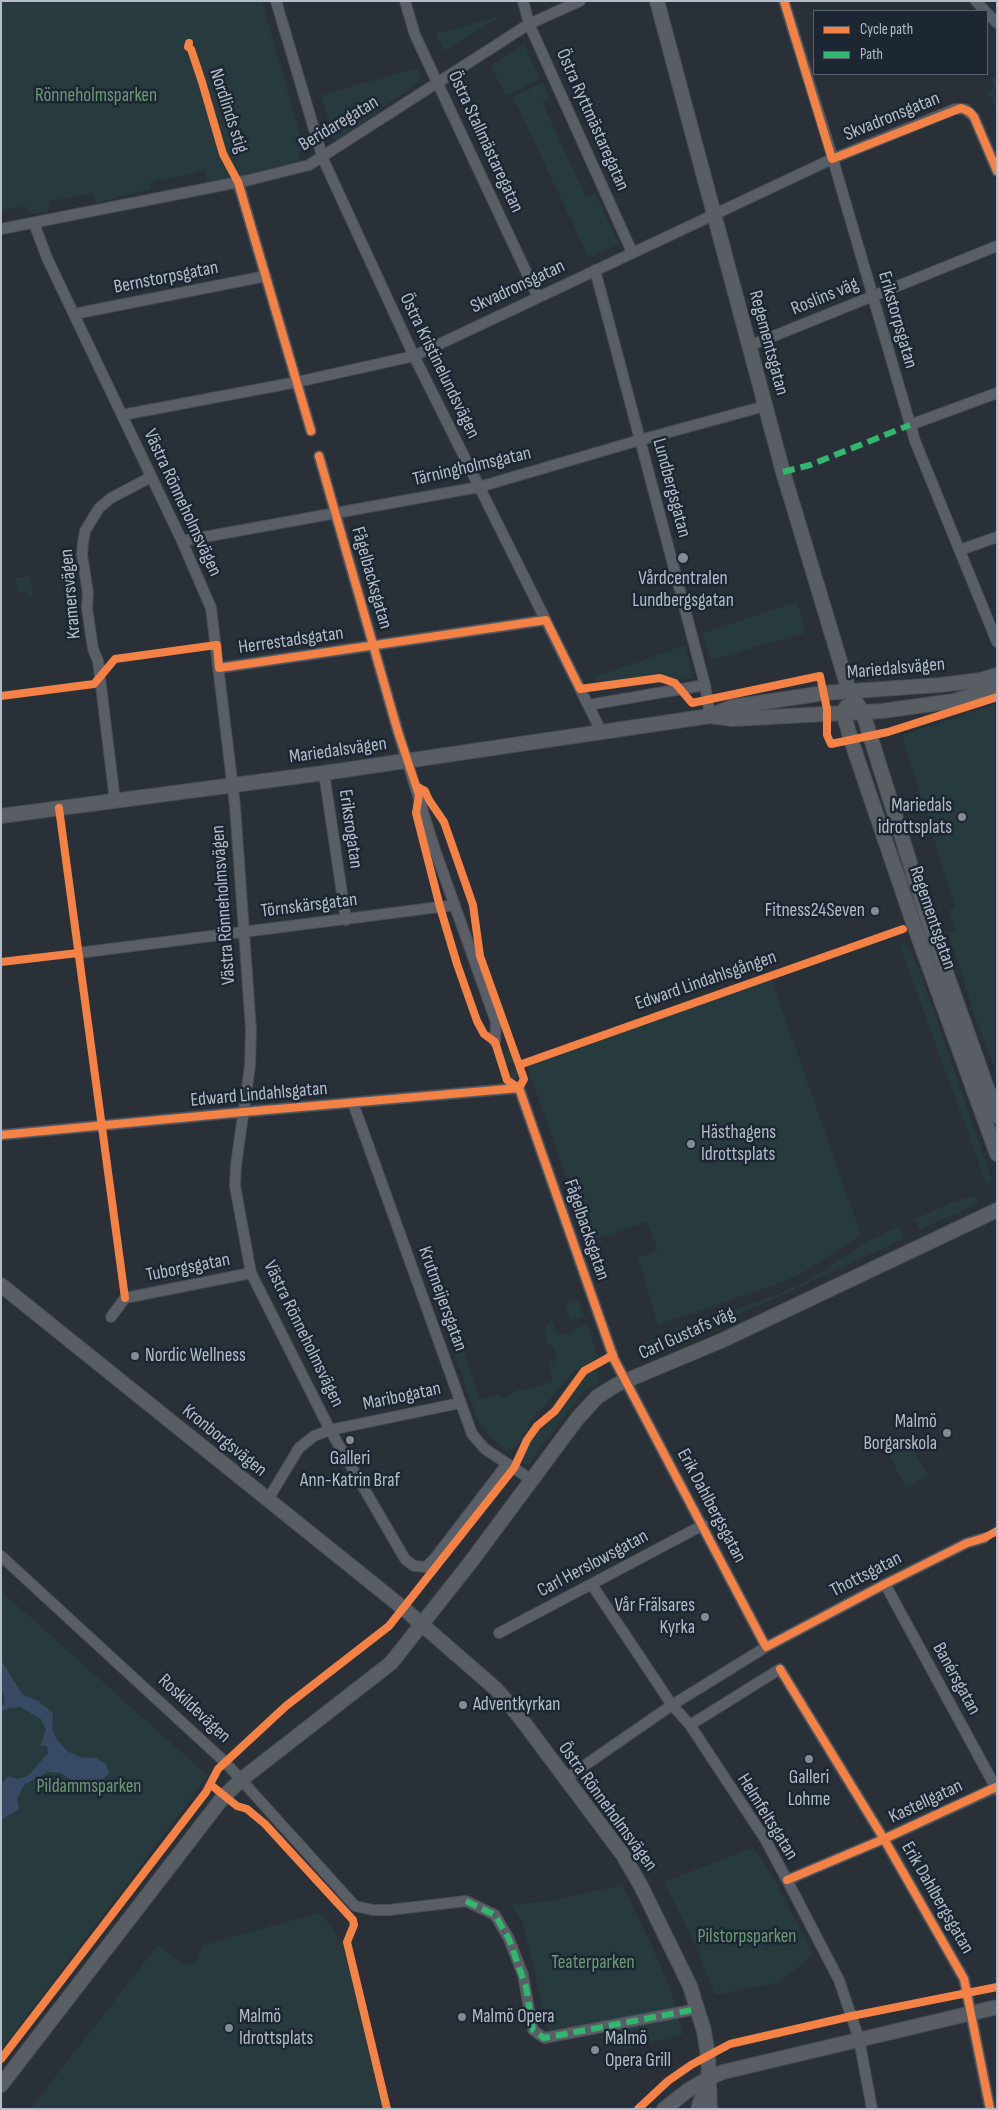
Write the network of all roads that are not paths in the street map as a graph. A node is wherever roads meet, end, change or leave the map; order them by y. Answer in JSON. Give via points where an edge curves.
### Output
{"nodes":[{"id":1,"x":276,"y":1,"type":"edge"},
{"id":2,"x":405,"y":1,"type":"edge"},
{"id":3,"x":523,"y":1,"type":"edge"},
{"id":4,"x":580,"y":1,"type":"edge"},
{"id":5,"x":657,"y":1,"type":"edge"},
{"id":6,"x":784,"y":1,"type":"edge"},
{"id":7,"x":988,"y":14,"type":"edge"},
{"id":8,"x":997,"y":23,"type":"edge"},
{"id":9,"x":529,"y":24,"type":"junction"},
{"id":10,"x":438,"y":82,"type":"junction"},
{"id":11,"x":832,"y":158,"type":"junction"},
{"id":12,"x":323,"y":159,"type":"junction"},
{"id":13,"x":997,"y":171,"type":"edge"},
{"id":14,"x":238,"y":182,"type":"junction"},
{"id":15,"x":714,"y":214,"type":"junction"},
{"id":16,"x":34,"y":224,"type":"junction"},
{"id":17,"x":1,"y":229,"type":"edge"},
{"id":18,"x":997,"y":246,"type":"edge"},
{"id":19,"x":632,"y":252,"type":"junction"},
{"id":20,"x":595,"y":270,"type":"junction"},
{"id":21,"x":266,"y":276,"type":"junction"},
{"id":22,"x":538,"y":296,"type":"junction"},
{"id":23,"x":872,"y":297,"type":"junction"},
{"id":24,"x":74,"y":314,"type":"junction"},
{"id":25,"x":749,"y":346,"type":"junction"},
{"id":26,"x":414,"y":356,"type":"junction"},
{"id":27,"x":297,"y":382,"type":"junction"},
{"id":28,"x":997,"y":393,"type":"edge"},
{"id":29,"x":765,"y":406,"type":"junction"},
{"id":30,"x":122,"y":415,"type":"junction"},
{"id":31,"x":910,"y":425,"type":"junction"},
{"id":32,"x":311,"y":432,"type":"dead end"},
{"id":33,"x":640,"y":440,"type":"junction"},
{"id":34,"x":319,"y":456,"type":"dead end"},
{"id":35,"x":152,"y":477,"type":"junction"},
{"id":36,"x":479,"y":487,"type":"junction"},
{"id":37,"x":335,"y":514,"type":"junction"},
{"id":38,"x":997,"y":537,"type":"edge"},
{"id":39,"x":182,"y":541,"type":"junction"},
{"id":40,"x":960,"y":550,"type":"junction"},
{"id":41,"x":546,"y":620,"type":"junction"},
{"id":42,"x":997,"y":642,"type":"edge"},
{"id":43,"x":374,"y":645,"type":"junction"},
{"id":44,"x":219,"y":668,"type":"junction"},
{"id":45,"x":997,"y":675,"type":"edge"},
{"id":46,"x":705,"y":685,"type":"junction"},
{"id":47,"x":997,"y":688,"type":"edge"},
{"id":48,"x":849,"y":692,"type":"junction"},
{"id":49,"x":588,"y":705,"type":"junction"},
{"id":50,"x":863,"y":713,"type":"junction"},
{"id":51,"x":844,"y":715,"type":"junction"},
{"id":52,"x":710,"y":716,"type":"junction"},
{"id":53,"x":602,"y":733,"type":"junction"},
{"id":54,"x":408,"y":760,"type":"junction"},
{"id":55,"x":324,"y":773,"type":"junction"},
{"id":56,"x":232,"y":785,"type":"junction"},
{"id":57,"x":115,"y":801,"type":"junction"},
{"id":58,"x":1,"y":816,"type":"edge"},
{"id":59,"x":455,"y":905,"type":"junction"},
{"id":60,"x":346,"y":920,"type":"junction"},
{"id":61,"x":243,"y":931,"type":"junction"},
{"id":62,"x":78,"y":953,"type":"dead end"},
{"id":63,"x":495,"y":1042,"type":"dead end"},
{"id":64,"x":519,"y":1088,"type":"joint"},
{"id":65,"x":354,"y":1103,"type":"junction"},
{"id":66,"x":243,"y":1112,"type":"junction"},
{"id":67,"x":997,"y":1116,"type":"edge"},
{"id":68,"x":1,"y":1135,"type":"edge"},
{"id":69,"x":997,"y":1154,"type":"edge"},
{"id":70,"x":997,"y":1210,"type":"edge"},
{"id":71,"x":251,"y":1273,"type":"junction"},
{"id":72,"x":1,"y":1285,"type":"edge"},
{"id":73,"x":111,"y":1317,"type":"dead end"},
{"id":74,"x":626,"y":1381,"type":"junction"},
{"id":75,"x":460,"y":1403,"type":"junction"},
{"id":76,"x":330,"y":1430,"type":"junction"},
{"id":77,"x":507,"y":1464,"type":"junction"},
{"id":78,"x":532,"y":1480,"type":"junction"},
{"id":79,"x":267,"y":1500,"type":"junction"},
{"id":80,"x":703,"y":1525,"type":"junction"},
{"id":81,"x":984,"y":1538,"type":"dead end"},
{"id":82,"x":1,"y":1556,"type":"edge"},
{"id":83,"x":885,"y":1584,"type":"junction"},
{"id":84,"x":592,"y":1585,"type":"junction"},
{"id":85,"x":421,"y":1626,"type":"junction"},
{"id":86,"x":499,"y":1632,"type":"dead end"},
{"id":87,"x":766,"y":1647,"type":"junction"},
{"id":88,"x":672,"y":1705,"type":"junction"},
{"id":89,"x":690,"y":1726,"type":"junction"},
{"id":90,"x":242,"y":1779,"type":"junction"},
{"id":91,"x":565,"y":1779,"type":"junction"},
{"id":92,"x":996,"y":1788,"type":"edge"},
{"id":93,"x":884,"y":1839,"type":"junction"},
{"id":94,"x":787,"y":1880,"type":"junction"},
{"id":95,"x":997,"y":2007,"type":"edge"},
{"id":96,"x":697,"y":2009,"type":"junction"},
{"id":97,"x":972,"y":2013,"type":"junction"},
{"id":98,"x":859,"y":2039,"type":"junction"},
{"id":99,"x":709,"y":2078,"type":"junction"},
{"id":100,"x":1,"y":2085,"type":"edge"},
{"id":101,"x":664,"y":2109,"type":"edge"},
{"id":102,"x":698,"y":2109,"type":"edge"},
{"id":103,"x":710,"y":2109,"type":"edge"},
{"id":104,"x":872,"y":2109,"type":"edge"},
{"id":105,"x":990,"y":2109,"type":"edge"}],
"edges":[{"from":1,"to":12,"type":"street","name":"Östra Kristinelundsvägen"},
{"from":2,"to":10,"type":"street","name":"Östra Stallmästaregatan","via":[[415,36]]},
{"from":3,"to":9,"type":"street","name":"Östra Ryttmästaregatan"},
{"from":4,"to":9,"type":"street","name":"Beridaregatan"},
{"from":5,"to":15,"type":"street","name":"Regementsgatan"},
{"from":6,"to":11,"type":"street","name":"Erikstorpsgatan"},
{"from":7,"to":8,"type":"street"},
{"from":9,"to":10,"type":"street","name":"Beridaregatan"},
{"from":9,"to":19,"type":"street","name":"Östra Ryttmästaregatan"},
{"from":10,"to":12,"type":"street","name":"Beridaregatan"},
{"from":10,"to":22,"type":"street","name":"Östra Stallmästaregatan"},
{"from":11,"to":13,"type":"street","name":"Skvadronsgatan","via":[[955,109],[965,109],[974,117]]},
{"from":11,"to":15,"type":"street","name":"Skvadronsgatan"},
{"from":11,"to":23,"type":"street","name":"Erikstorpsgatan"},
{"from":12,"to":14,"type":"street","name":"Beridaregatan","via":[[309,166]]},
{"from":12,"to":26,"type":"street","name":"Östra Kristinelundsvägen"},
{"from":14,"to":16,"type":"street","name":"Beridaregatan"},
{"from":14,"to":21,"type":"street"},
{"from":15,"to":19,"type":"street","name":"Skvadronsgatan"},
{"from":15,"to":25,"type":"street","name":"Regementsgatan"},
{"from":16,"to":17,"type":"street","name":"Beridaregatan"},
{"from":16,"to":24,"type":"street","name":"Västra Rönneholmsvägen"},
{"from":18,"to":23,"type":"street","name":"Roslins väg"},
{"from":19,"to":20,"type":"street","name":"Skvadronsgatan"},
{"from":20,"to":22,"type":"street","name":"Skvadronsgatan"},
{"from":20,"to":33,"type":"street","name":"Lundbergsgatan"},
{"from":21,"to":24,"type":"street","name":"Bernstorpsgatan"},
{"from":21,"to":27,"type":"street"},
{"from":22,"to":26,"type":"street","name":"Skvadronsgatan"},
{"from":23,"to":25,"type":"street","name":"Roslins väg"},
{"from":23,"to":31,"type":"street","name":"Erikstorpsgatan"},
{"from":24,"to":30,"type":"street","name":"Västra Rönneholmsvägen"},
{"from":25,"to":29,"type":"street","name":"Regementsgatan"},
{"from":26,"to":27,"type":"street","name":"Skvadronsgatan"},
{"from":26,"to":36,"type":"street","name":"Östra Kristinelundsvägen"},
{"from":27,"to":30,"type":"street","name":"Skvadronsgatan"},
{"from":27,"to":32,"type":"street"},
{"from":28,"to":31,"type":"street"},
{"from":29,"to":33,"type":"street","name":"Tärningholmsgatan"},
{"from":29,"to":48,"type":"street","name":"Regementsgatan"},
{"from":30,"to":35,"type":"street","name":"Västra Rönneholmsvägen"},
{"from":31,"to":40,"type":"street","name":"Erikstorpsgatan"},
{"from":33,"to":36,"type":"street","name":"Tärningholmsgatan"},
{"from":33,"to":46,"type":"street","name":"Lundbergsgatan"},
{"from":34,"to":37,"type":"street","name":"Fågelbacksgatan"},
{"from":35,"to":39,"type":"street","name":"Västra Rönneholmsvägen"},
{"from":35,"to":57,"type":"street","name":"Kramersvägen","via":[[111,498],[99,508],[85,531],[83,543],[87,608],[98,661]]},
{"from":36,"to":37,"type":"street","name":"Tärningholmsgatan"},
{"from":36,"to":41,"type":"street","name":"Östra Kristinelundsvägen"},
{"from":37,"to":39,"type":"street","name":"Tärningholmsgatan"},
{"from":37,"to":43,"type":"street","name":"Fågelbacksgatan"},
{"from":38,"to":40,"type":"street"},
{"from":39,"to":44,"type":"street","name":"Västra Rönneholmsvägen","via":[[211,608]]},
{"from":40,"to":42,"type":"street","name":"Erikstorpsgatan"},
{"from":41,"to":43,"type":"street","name":"Herrestadsgatan"},
{"from":41,"to":49,"type":"street","name":"Östra Kristinelundsvägen"},
{"from":43,"to":44,"type":"street","name":"Herrestadsgatan"},
{"from":43,"to":54,"type":"street","name":"Fågelbacksgatan"},
{"from":44,"to":56,"type":"street","name":"Västra Rönneholmsvägen"},
{"from":45,"to":48,"type":"street","name":"Mariedalsvägen","via":[[940,685]]},
{"from":46,"to":49,"type":"street"},
{"from":46,"to":52,"type":"street","name":"Lundbergsgatan"},
{"from":47,"to":50,"type":"street","name":"Mariedalsvägen","via":[[954,701]]},
{"from":48,"to":50,"type":"street","name":"Regementsgatan"},
{"from":48,"to":51,"type":"street","name":"Regementsgatan"},
{"from":48,"to":52,"type":"street","name":"Mariedalsvägen","via":[[732,707]]},
{"from":49,"to":53,"type":"street","name":"Östra Kristinelundsvägen"},
{"from":50,"to":51,"type":"street","name":"Mariedalsvägen"},
{"from":50,"to":67,"type":"street","name":"Regementsgatan","via":[[930,927]]},
{"from":51,"to":52,"type":"street","name":"Mariedalsvägen"},
{"from":51,"to":69,"type":"street","name":"Regementsgatan","via":[[889,852]]},
{"from":52,"to":53,"type":"street","name":"Mariedalsvägen"},
{"from":53,"to":54,"type":"street","name":"Mariedalsvägen"},
{"from":54,"to":55,"type":"street","name":"Mariedalsvägen"},
{"from":54,"to":59,"type":"street","name":"Fågelbacksgatan"},
{"from":55,"to":56,"type":"street","name":"Mariedalsvägen"},
{"from":55,"to":60,"type":"street","name":"Eriksrogatan"},
{"from":56,"to":57,"type":"street","name":"Mariedalsvägen"},
{"from":56,"to":61,"type":"street","name":"Västra Rönneholmsvägen"},
{"from":57,"to":58,"type":"street","name":"Mariedalsvägen"},
{"from":59,"to":60,"type":"street","name":"Törnskärsgatan"},
{"from":59,"to":63,"type":"street","name":"Fågelbacksgatan","via":[[496,1022]]},
{"from":60,"to":61,"type":"street","name":"Törnskärsgatan"},
{"from":61,"to":62,"type":"street","name":"Törnskärsgatan"},
{"from":61,"to":66,"type":"street","name":"Västra Rönneholmsvägen","via":[[251,1049]]},
{"from":64,"to":65,"type":"street","name":"Edward Lindahlsgatan"},
{"from":64,"to":74,"type":"street","name":"Fågelbacksgatan","via":[[609,1346]]},
{"from":65,"to":66,"type":"street","name":"Edward Lindahlsgatan"},
{"from":65,"to":75,"type":"street","name":"Krutmeijersgatan"},
{"from":66,"to":68,"type":"street","name":"Edward Lindahlsgatan"},
{"from":66,"to":71,"type":"street","name":"Västra Rönneholmsvägen","via":[[235,1186]]},
{"from":70,"to":74,"type":"street","name":"Carl Gustafs väg","via":[[723,1340]]},
{"from":71,"to":73,"type":"street","name":"Tuborgsgatan","via":[[125,1298]]},
{"from":71,"to":76,"type":"street","name":"Västra Rönneholmsvägen"},
{"from":72,"to":79,"type":"street","name":"Kronborgsvägen"},
{"from":74,"to":78,"type":"street","name":"Carl Gustafs väg","via":[[604,1391],[592,1402]]},
{"from":74,"to":80,"type":"street","name":"Erik Dahlbergsgatan"},
{"from":75,"to":76,"type":"street","name":"Maribogatan"},
{"from":75,"to":77,"type":"street","name":"Krutmeijersgatan","via":[[472,1434],[485,1449]]},
{"from":76,"to":77,"type":"street","name":"Västra Rönneholmsvägen","via":[[405,1559],[414,1566],[426,1567]]},
{"from":76,"to":79,"type":"street","name":"Maribogatan","via":[[314,1436],[299,1448]]},
{"from":77,"to":78,"type":"street","name":"Krutmeijersgatan"},
{"from":78,"to":85,"type":"street","name":"Carl Gustafs väg"},
{"from":79,"to":85,"type":"street","name":"Kronborgsvägen"},
{"from":80,"to":84,"type":"street","name":"Carl Herslowsgatan"},
{"from":80,"to":87,"type":"street","name":"Erik Dahlbergsgatan"},
{"from":81,"to":83,"type":"street","name":"Thottsgatan","via":[[967,1543]]},
{"from":82,"to":90,"type":"street","name":"Roskildevägen"},
{"from":83,"to":87,"type":"street","name":"Thottsgatan"},
{"from":83,"to":92,"type":"street","name":"Banérsgatan"},
{"from":84,"to":86,"type":"street","name":"Carl Herslowsgatan"},
{"from":84,"to":88,"type":"street","name":"Helmfeltsgatan"},
{"from":85,"to":90,"type":"street","name":"Carl Gustafs väg","via":[[391,1663]]},
{"from":85,"to":91,"type":"street","name":"Östra Rönneholmsvägen","via":[[496,1690]]},
{"from":87,"to":88,"type":"street","name":"Thottsgatan"},
{"from":88,"to":89,"type":"street","name":"Helmfeltsgatan"},
{"from":88,"to":91,"type":"street","name":"Thottsgatan"},
{"from":89,"to":93,"type":"street","name":"Erik Dahlbergsgatan","via":[[780,1669]]},
{"from":89,"to":94,"type":"street","name":"Helmfeltsgatan","via":[[765,1839]]},
{"from":90,"to":96,"type":"street","name":"Roskildevägen","via":[[355,1906],[389,1910],[466,1901],[495,1915],[509,1939],[524,1981],[533,2030],[544,2038]]},
{"from":90,"to":100,"type":"street","name":"Carl Gustafs väg","via":[[224,1796]]},
{"from":91,"to":96,"type":"street","name":"Östra Rönneholmsvägen","via":[[641,1886],[675,1952]]},
{"from":92,"to":93,"type":"street","name":"Kastellgatan"},
{"from":93,"to":94,"type":"street","name":"Kastellgatan"},
{"from":93,"to":97,"type":"street","name":"Erik Dahlbergsgatan","via":[[964,1979]]},
{"from":94,"to":98,"type":"street","name":"Helmfeltsgatan","via":[[839,1980]]},
{"from":95,"to":97,"type":"street"},
{"from":96,"to":99,"type":"street","name":"Östra Rönneholmsvägen","via":[[704,2031]]},
{"from":97,"to":98,"type":"street"},
{"from":97,"to":105,"type":"street","name":"Erik Dahlbergsgatan"},
{"from":98,"to":99,"type":"street"},
{"from":98,"to":104,"type":"street","name":"Helmfeltsgatan"},
{"from":99,"to":101,"type":"street"},
{"from":99,"to":102,"type":"street","name":"Östra Rönneholmsvägen"},
{"from":99,"to":103,"type":"street","name":"Östra Rönneholmsvägen"}]}
